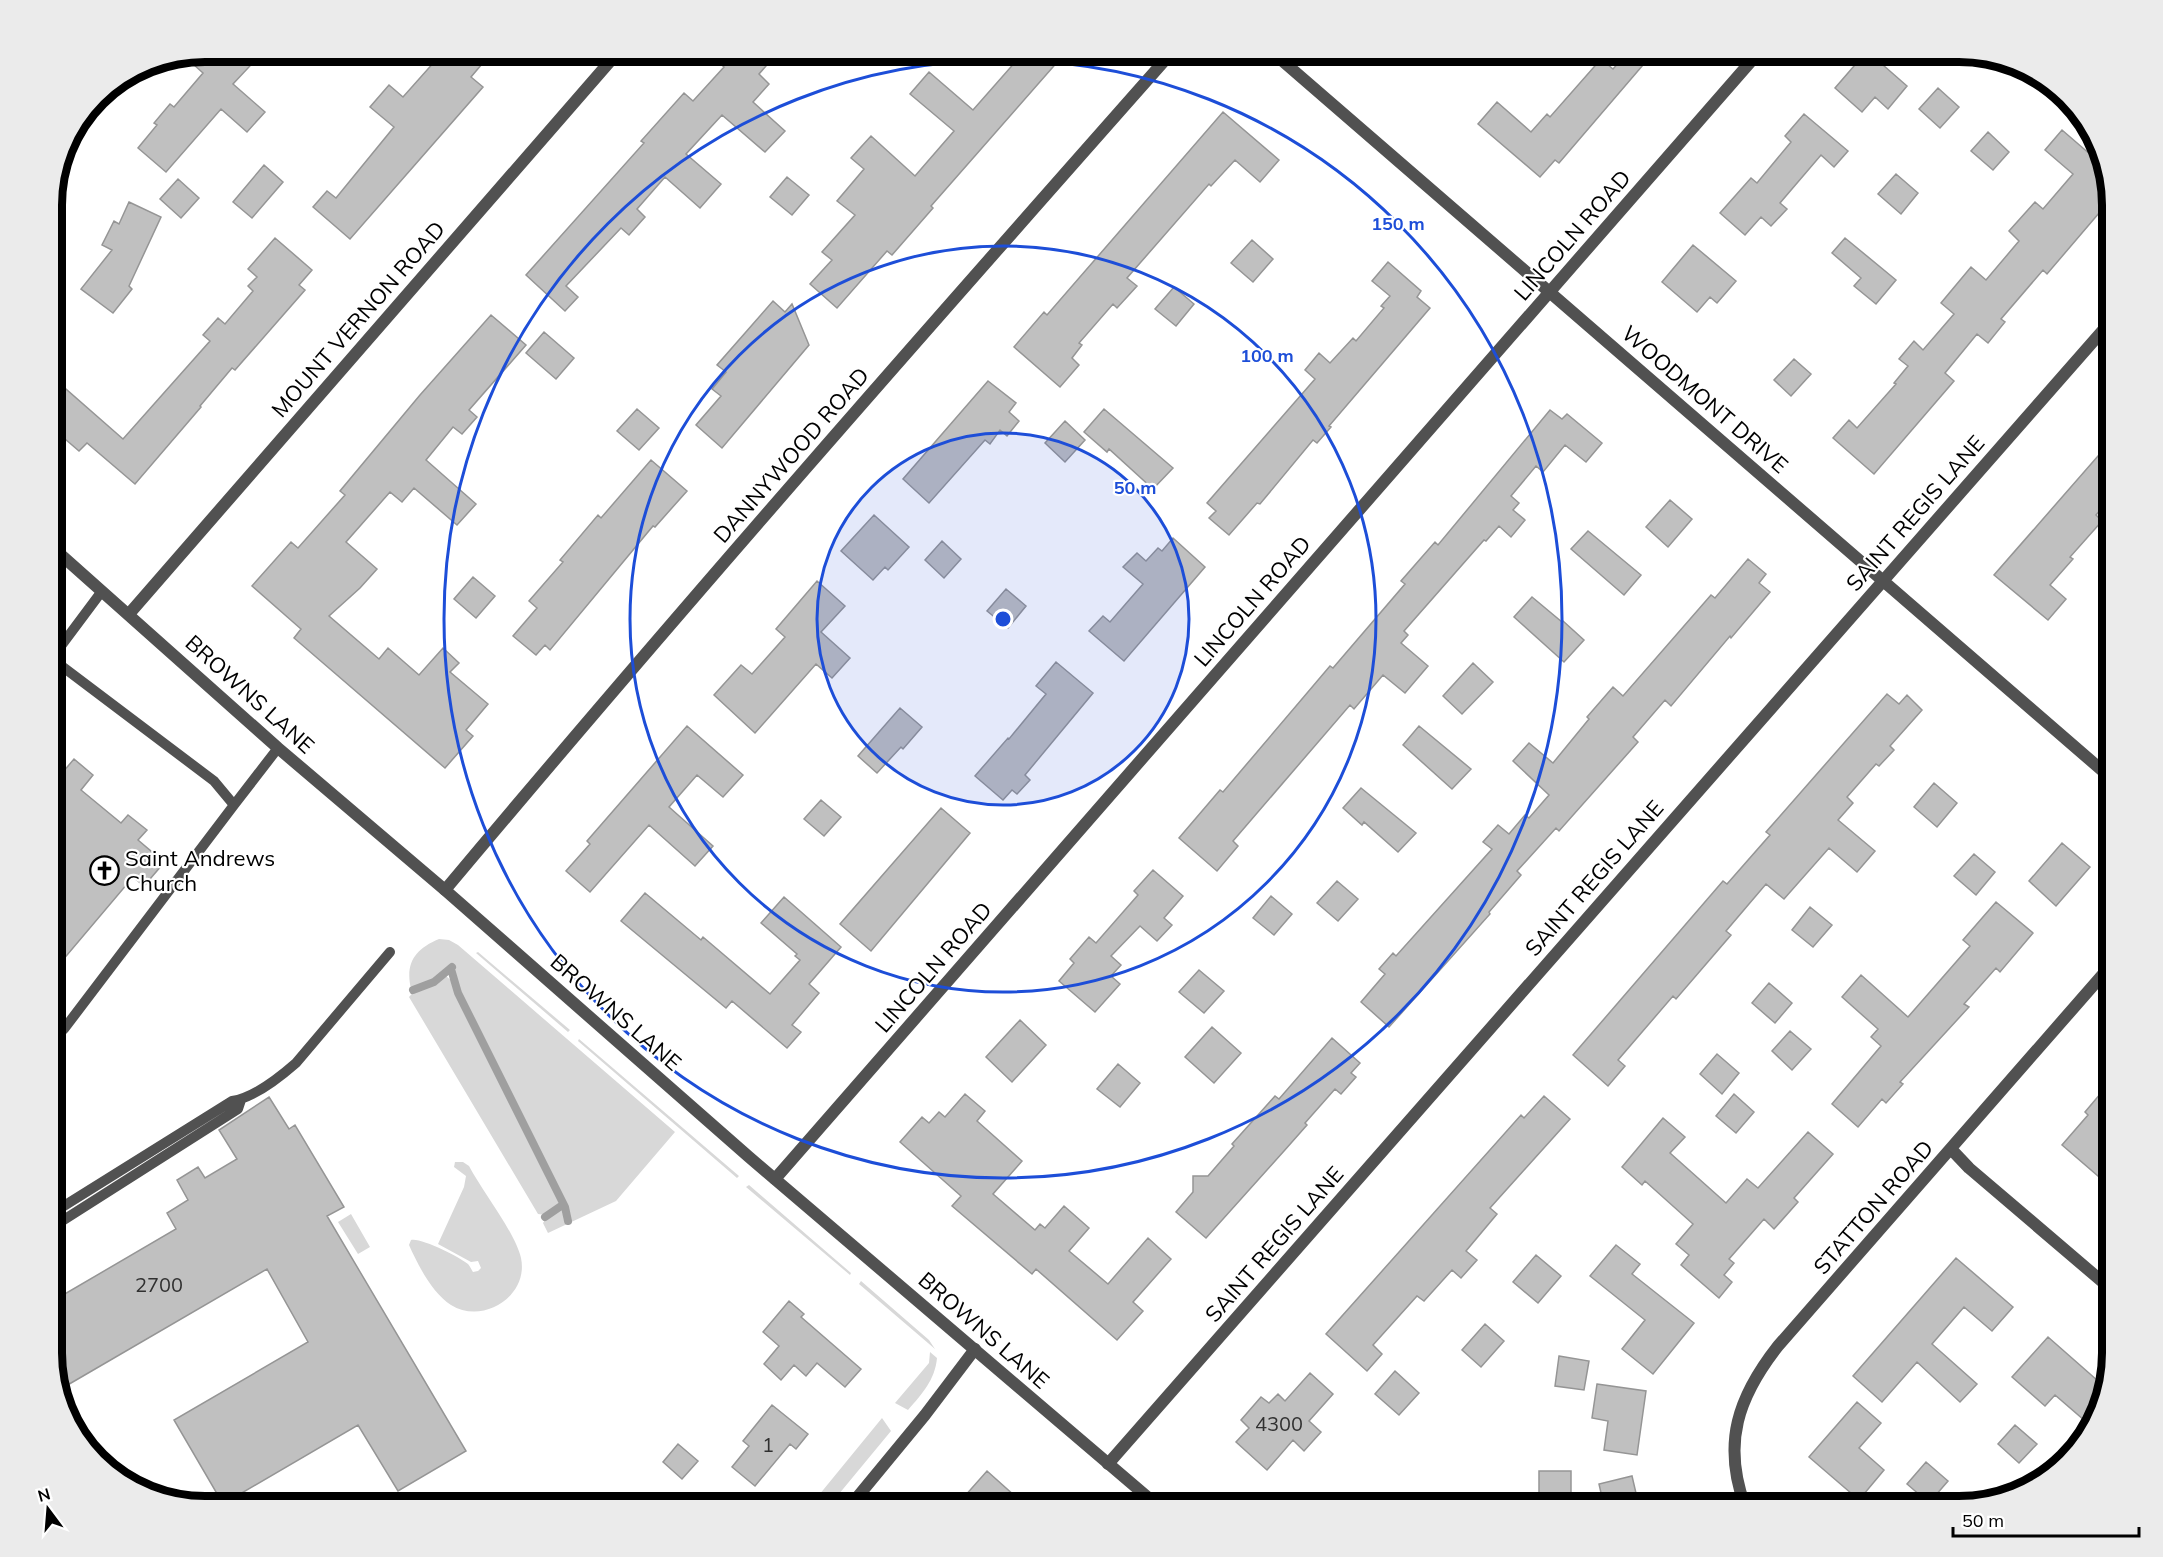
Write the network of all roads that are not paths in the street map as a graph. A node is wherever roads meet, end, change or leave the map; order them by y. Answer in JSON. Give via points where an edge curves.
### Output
{"nodes":[{"id":1,"x":609,"y":62,"type":"edge"},
{"id":2,"x":1163,"y":62,"type":"edge"},
{"id":3,"x":1284,"y":62,"type":"edge"},
{"id":4,"x":1750,"y":62,"type":"edge"},
{"id":5,"x":1550,"y":292,"type":"junction"},
{"id":6,"x":2102,"y":331,"type":"edge"},
{"id":7,"x":62,"y":556,"type":"edge"},
{"id":8,"x":1884,"y":580,"type":"junction"},
{"id":9,"x":102,"y":591,"type":"junction"},
{"id":10,"x":129,"y":614,"type":"junction"},
{"id":11,"x":62,"y":645,"type":"edge"},
{"id":12,"x":62,"y":666,"type":"edge"},
{"id":13,"x":278,"y":748,"type":"junction"},
{"id":14,"x":2102,"y":769,"type":"edge"},
{"id":15,"x":234,"y":805,"type":"junction"},
{"id":16,"x":445,"y":890,"type":"junction"},
{"id":17,"x":390,"y":952,"type":"dead end"},
{"id":18,"x":2102,"y":975,"type":"edge"},
{"id":19,"x":62,"y":1028,"type":"edge"},
{"id":20,"x":241,"y":1100,"type":"junction"},
{"id":21,"x":1951,"y":1149,"type":"junction"},
{"id":22,"x":775,"y":1179,"type":"junction"},
{"id":23,"x":62,"y":1207,"type":"edge"},
{"id":24,"x":62,"y":1221,"type":"edge"},
{"id":25,"x":2102,"y":1281,"type":"edge"},
{"id":26,"x":975,"y":1349,"type":"junction"},
{"id":27,"x":1108,"y":1464,"type":"junction"},
{"id":28,"x":858,"y":1496,"type":"edge"},
{"id":29,"x":1146,"y":1496,"type":"edge"},
{"id":30,"x":1742,"y":1496,"type":"edge"}],
"edges":[{"from":1,"to":10,"type":"street","name":"MOUNT VERNON ROAD"},
{"from":2,"to":16,"type":"street","name":"DANNYWOOD ROAD","via":[[553,760]]},
{"from":3,"to":5,"type":"street","name":"WOODMONT DRIVE"},
{"from":4,"to":5,"type":"street","name":"LINCOLN ROAD"},
{"from":5,"to":8,"type":"street","name":"WOODMONT DRIVE"},
{"from":5,"to":22,"type":"street","name":"LINCOLN ROAD"},
{"from":6,"to":8,"type":"street","name":"SAINT REGIS LANE"},
{"from":7,"to":9,"type":"street","name":"BROWNS LANE"},
{"from":8,"to":14,"type":"street","name":"WOODMONT DRIVE"},
{"from":8,"to":27,"type":"street","name":"SAINT REGIS LANE"},
{"from":9,"to":10,"type":"street","name":"BROWNS LANE"},
{"from":9,"to":11,"type":"lane"},
{"from":10,"to":13,"type":"street","name":"BROWNS LANE"},
{"from":12,"to":15,"type":"lane","via":[[214,781]]},
{"from":13,"to":15,"type":"lane"},
{"from":13,"to":16,"type":"street","name":"BROWNS LANE"},
{"from":15,"to":19,"type":"lane"},
{"from":16,"to":22,"type":"street","name":"BROWNS LANE"},
{"from":17,"to":20,"type":"lane","via":[[296,1063],[281,1077]]},
{"from":18,"to":21,"type":"street","name":"STATTON ROAD"},
{"from":20,"to":23,"type":"lane","via":[[232,1101]]},
{"from":20,"to":24,"type":"lane","via":[[238,1109]]},
{"from":21,"to":25,"type":"street"},
{"from":21,"to":30,"type":"street","name":"STATTON ROAD","via":[[1759,1370],[1747,1391],[1734,1442],[1734,1464]]},
{"from":22,"to":26,"type":"street","name":"BROWNS LANE"},
{"from":26,"to":27,"type":"street","name":"BROWNS LANE"},
{"from":26,"to":28,"type":"street"},
{"from":27,"to":29,"type":"street","name":"BROWNS LANE"}]}
